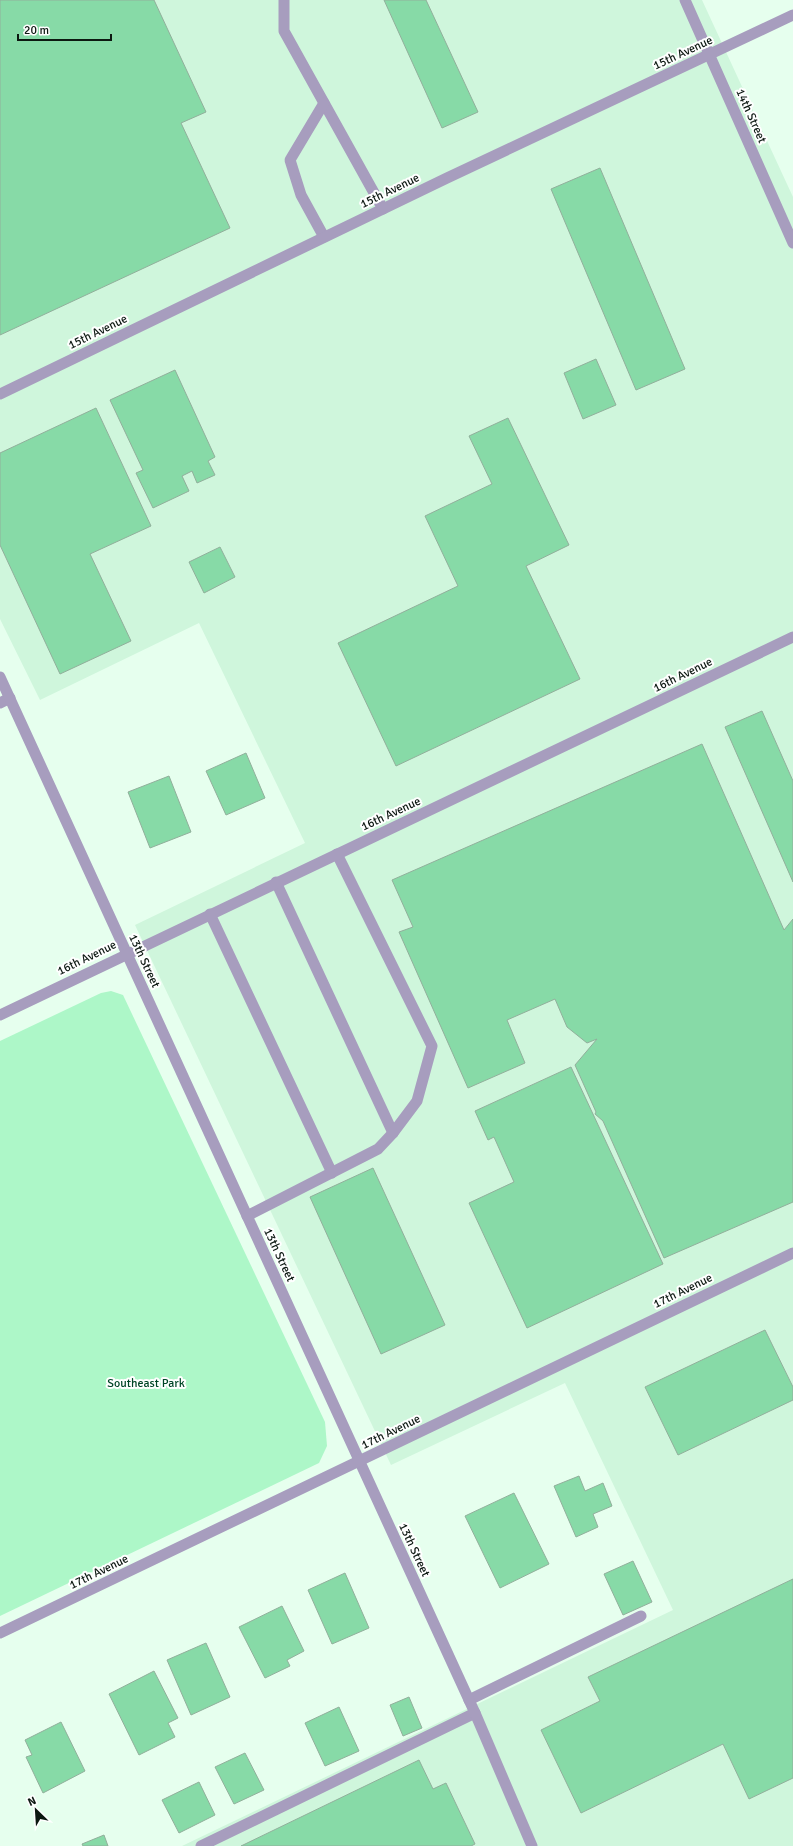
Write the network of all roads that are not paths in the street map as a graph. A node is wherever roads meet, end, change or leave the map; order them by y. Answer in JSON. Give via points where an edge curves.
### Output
{"nodes":[{"id":1,"x":284,"y":0,"type":"edge"},
{"id":2,"x":684,"y":0,"type":"edge"},
{"id":3,"x":793,"y":15,"type":"edge"},
{"id":4,"x":710,"y":54,"type":"junction"},
{"id":5,"x":324,"y":103,"type":"junction"},
{"id":6,"x":383,"y":209,"type":"junction"},
{"id":7,"x":324,"y":237,"type":"junction"},
{"id":8,"x":793,"y":243,"type":"edge"},
{"id":9,"x":0,"y":394,"type":"edge"},
{"id":10,"x":793,"y":637,"type":"edge"},
{"id":11,"x":0,"y":677,"type":"edge"},
{"id":12,"x":5,"y":700,"type":"edge"},
{"id":13,"x":337,"y":854,"type":"junction"},
{"id":14,"x":276,"y":882,"type":"junction"},
{"id":15,"x":210,"y":914,"type":"junction"},
{"id":16,"x":126,"y":953,"type":"junction"},
{"id":17,"x":0,"y":1015,"type":"edge"},
{"id":18,"x":393,"y":1133,"type":"junction"},
{"id":19,"x":332,"y":1173,"type":"junction"},
{"id":20,"x":247,"y":1216,"type":"junction"},
{"id":21,"x":793,"y":1253,"type":"edge"},
{"id":22,"x":360,"y":1461,"type":"junction"},
{"id":23,"x":641,"y":1616,"type":"dead end"},
{"id":24,"x":0,"y":1633,"type":"edge"},
{"id":25,"x":469,"y":1700,"type":"junction"},
{"id":26,"x":475,"y":1713,"type":"junction"},
{"id":27,"x":201,"y":1846,"type":"edge"},
{"id":28,"x":532,"y":1846,"type":"edge"}],
"edges":[{"from":1,"to":5,"type":"street","via":[[284,31]]},
{"from":2,"to":4,"type":"street","name":"14th Street"},
{"from":3,"to":4,"type":"street","name":"15th Avenue"},
{"from":4,"to":6,"type":"street","name":"15th Avenue"},
{"from":4,"to":8,"type":"street","name":"14th Street"},
{"from":5,"to":6,"type":"street"},
{"from":5,"to":7,"type":"street","via":[[290,160],[301,195]]},
{"from":6,"to":7,"type":"street","name":"15th Avenue"},
{"from":7,"to":9,"type":"street","name":"15th Avenue"},
{"from":10,"to":13,"type":"street","name":"16th Avenue"},
{"from":11,"to":12,"type":"street","name":"13th Street"},
{"from":12,"to":16,"type":"street","name":"13th Street"},
{"from":13,"to":14,"type":"street","name":"16th Avenue"},
{"from":13,"to":18,"type":"street","via":[[432,1046],[417,1101]]},
{"from":14,"to":15,"type":"street","name":"16th Avenue"},
{"from":14,"to":18,"type":"street"},
{"from":15,"to":16,"type":"street","name":"16th Avenue"},
{"from":15,"to":19,"type":"street"},
{"from":16,"to":17,"type":"street","name":"16th Avenue"},
{"from":16,"to":20,"type":"street","name":"13th Street"},
{"from":18,"to":19,"type":"street","via":[[378,1149]]},
{"from":19,"to":20,"type":"street"},
{"from":20,"to":22,"type":"street","name":"13th Street"},
{"from":21,"to":22,"type":"street","name":"17th Avenue"},
{"from":22,"to":24,"type":"street","name":"17th Avenue"},
{"from":22,"to":25,"type":"street","name":"13th Street"},
{"from":23,"to":25,"type":"street"},
{"from":25,"to":26,"type":"street","name":"13th Street"},
{"from":26,"to":27,"type":"street"},
{"from":26,"to":28,"type":"street","name":"13th Street"}]}
